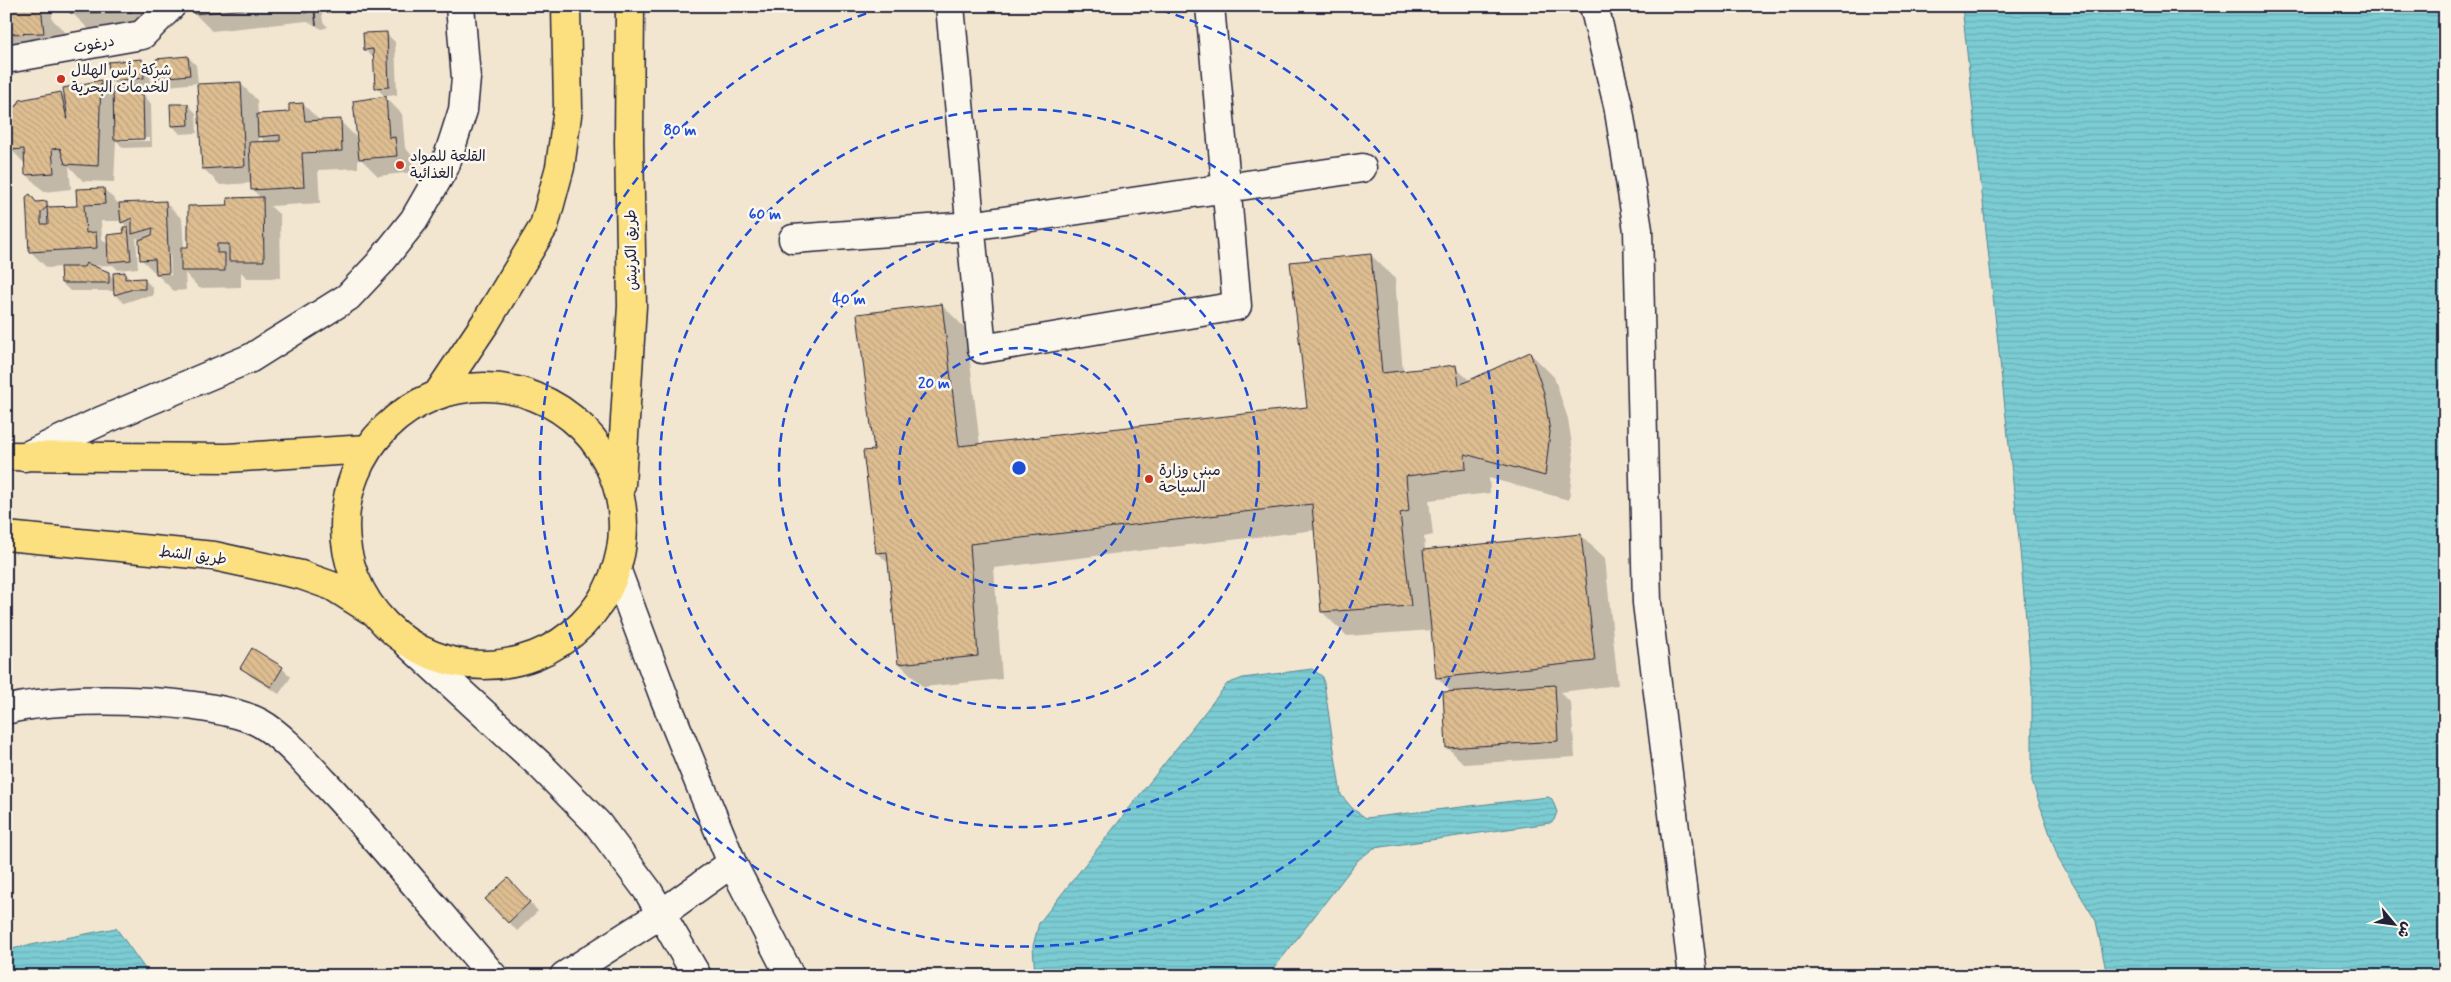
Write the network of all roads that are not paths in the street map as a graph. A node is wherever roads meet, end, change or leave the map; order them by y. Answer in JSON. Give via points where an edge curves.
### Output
{"nodes":[{"id":1,"x":171,"y":6,"type":"edge"},
{"id":2,"x":460,"y":6,"type":"edge"},
{"id":3,"x":566,"y":6,"type":"edge"},
{"id":4,"x":630,"y":6,"type":"edge"},
{"id":5,"x":950,"y":6,"type":"edge"},
{"id":6,"x":1210,"y":6,"type":"edge"},
{"id":7,"x":1594,"y":6,"type":"edge"},
{"id":8,"x":6,"y":59,"type":"edge"},
{"id":9,"x":1362,"y":168,"type":"dead end"},
{"id":10,"x":1226,"y":188,"type":"junction"},
{"id":11,"x":970,"y":226,"type":"junction"},
{"id":12,"x":793,"y":239,"type":"dead end"},
{"id":13,"x":437,"y":395,"type":"junction"},
{"id":14,"x":367,"y":450,"type":"junction"},
{"id":15,"x":15,"y":457,"type":"edge"},
{"id":16,"x":620,"y":494,"type":"junction"},
{"id":17,"x":6,"y":536,"type":"edge"},
{"id":18,"x":616,"y":571,"type":"junction"},
{"id":19,"x":371,"y":610,"type":"junction"},
{"id":20,"x":408,"y":644,"type":"junction"},
{"id":21,"x":6,"y":710,"type":"edge"},
{"id":22,"x":732,"y":864,"type":"junction"},
{"id":23,"x":661,"y":914,"type":"junction"},
{"id":24,"x":493,"y":976,"type":"edge"},
{"id":25,"x":564,"y":976,"type":"edge"},
{"id":26,"x":696,"y":976,"type":"edge"},
{"id":27,"x":790,"y":976,"type":"edge"},
{"id":28,"x":1693,"y":976,"type":"edge"}],
"edges":[{"from":1,"to":8,"type":"street","name":"درغوت","via":[[142,35]]},
{"from":2,"to":15,"type":"street","via":[[466,78],[463,110],[445,166],[414,220],[348,297],[251,358]]},
{"from":3,"to":13,"type":"highway","via":[[568,108],[560,168],[544,226]]},
{"from":4,"to":16,"type":"highway","name":"طريق الكرنيش","via":[[632,306]]},
{"from":5,"to":11,"type":"street"},
{"from":6,"to":10,"type":"street"},
{"from":7,"to":28,"type":"street","via":[[1618,105],[1638,230],[1648,603]]},
{"from":9,"to":10,"type":"street"},
{"from":10,"to":11,"type":"street"},
{"from":10,"to":11,"type":"street","via":[[1237,306],[982,349]]},
{"from":11,"to":12,"type":"street"},
{"from":13,"to":14,"type":"highway","via":[[410,408],[386,426]]},
{"from":13,"to":16,"type":"highway","via":[[475,386],[514,390],[551,403],[583,427],[606,458]]},
{"from":14,"to":15,"type":"highway","via":[[227,458]]},
{"from":14,"to":19,"type":"highway","via":[[349,489],[344,533],[352,575]]},
{"from":16,"to":18,"type":"highway","via":[[624,533]]},
{"from":17,"to":19,"type":"highway","name":"طريق الشط","via":[[214,556],[301,575],[332,586]]},
{"from":18,"to":20,"type":"highway","via":[[597,609],[567,639],[530,659],[488,666],[446,662]]},
{"from":18,"to":22,"type":"street"},
{"from":19,"to":20,"type":"highway"},
{"from":20,"to":23,"type":"street","via":[[539,764],[597,823],[648,891]]},
{"from":21,"to":24,"type":"street","via":[[75,701],[156,703],[219,710],[260,723],[296,753],[343,802]]},
{"from":22,"to":23,"type":"street"},
{"from":22,"to":27,"type":"street"},
{"from":23,"to":25,"type":"street"},
{"from":23,"to":26,"type":"street"}]}
